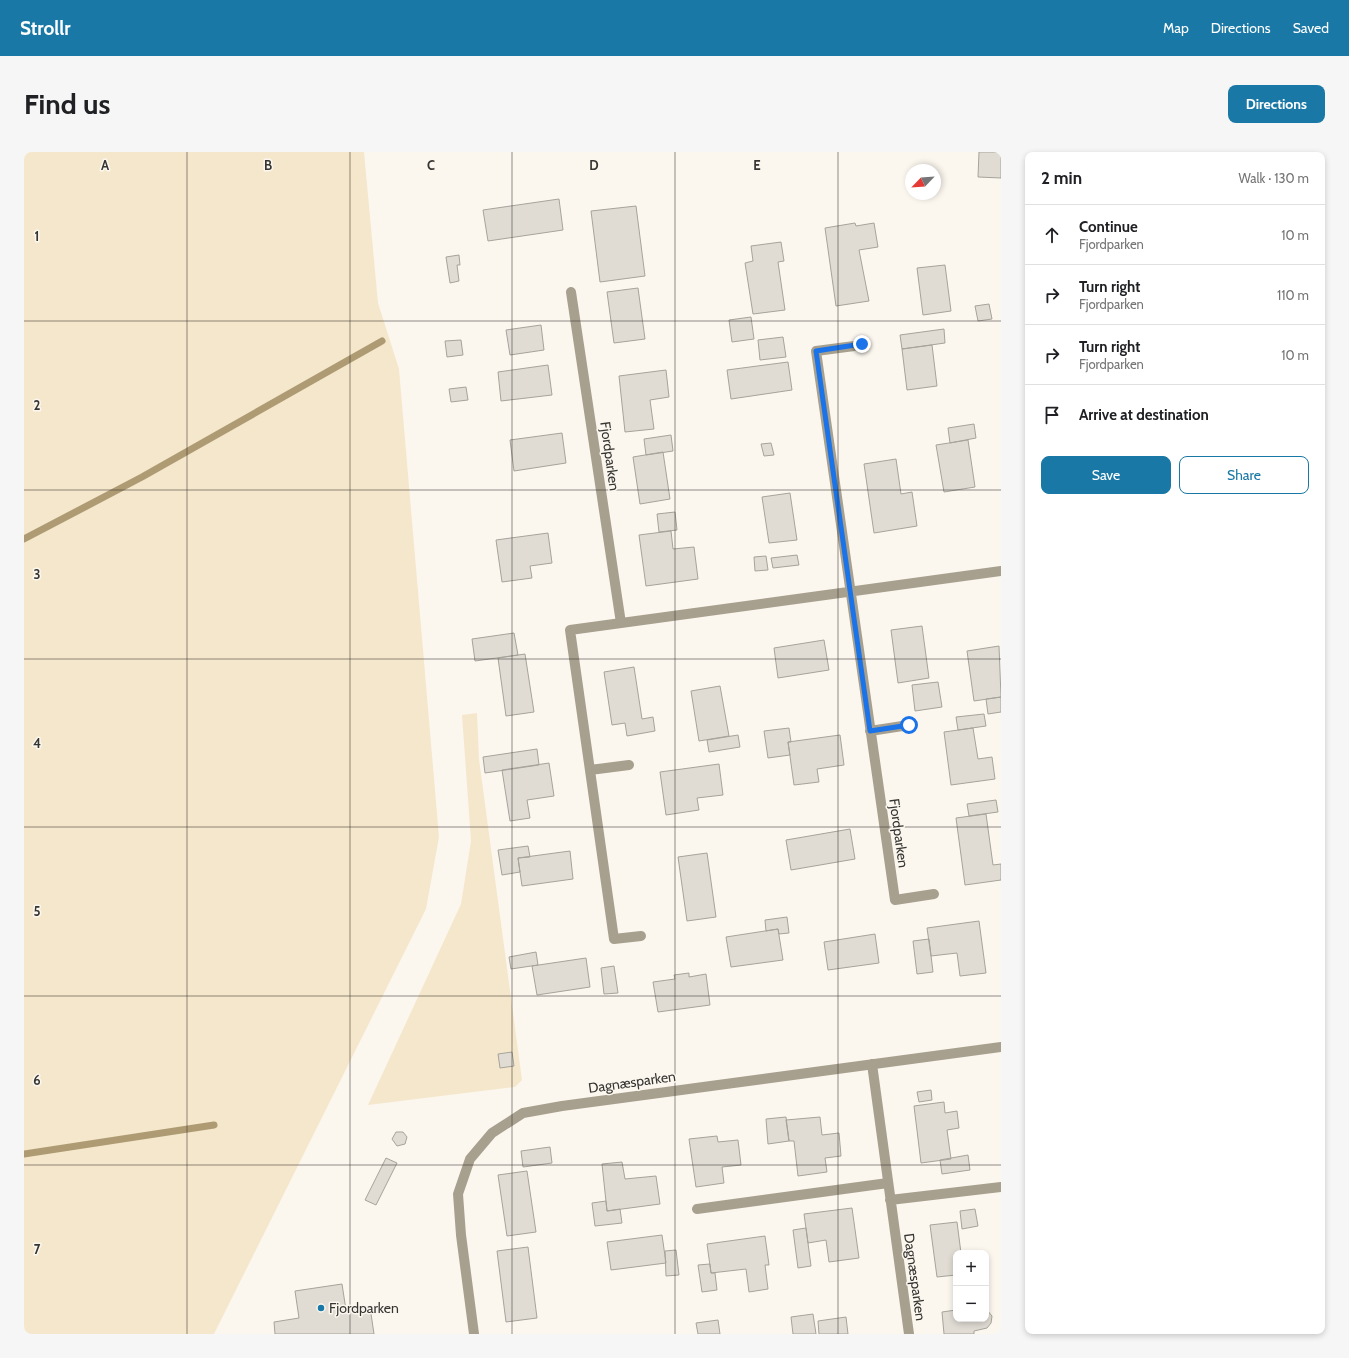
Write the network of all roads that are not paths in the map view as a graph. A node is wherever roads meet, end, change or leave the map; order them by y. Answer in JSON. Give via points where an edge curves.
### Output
{"nodes":[{"id":1,"x":571,"y":292,"type":"dead end"},
{"id":2,"x":862,"y":344,"type":"dead end"},
{"id":3,"x":1001,"y":570,"type":"edge"},
{"id":4,"x":850,"y":592,"type":"junction"},
{"id":5,"x":621,"y":623,"type":"junction"},
{"id":6,"x":909,"y":725,"type":"dead end"},
{"id":7,"x":870,"y":731,"type":"junction"},
{"id":8,"x":629,"y":765,"type":"dead end"},
{"id":9,"x":590,"y":770,"type":"junction"},
{"id":10,"x":934,"y":894,"type":"dead end"},
{"id":11,"x":641,"y":936,"type":"dead end"},
{"id":12,"x":1001,"y":1047,"type":"edge"},
{"id":13,"x":872,"y":1064,"type":"junction"},
{"id":14,"x":888,"y":1183,"type":"junction"},
{"id":15,"x":1001,"y":1187,"type":"edge"},
{"id":16,"x":890,"y":1200,"type":"junction"},
{"id":17,"x":697,"y":1209,"type":"dead end"},
{"id":18,"x":474,"y":1334,"type":"edge"},
{"id":19,"x":909,"y":1334,"type":"edge"}],
"edges":[{"from":1,"to":5,"type":"street","name":"Fjordparken"},
{"from":2,"to":4,"type":"street","name":"Fjordparken","via":[[816,351]]},
{"from":3,"to":4,"type":"street"},
{"from":4,"to":5,"type":"street"},
{"from":4,"to":7,"type":"street","name":"Fjordparken"},
{"from":5,"to":9,"type":"street","via":[[570,630]]},
{"from":6,"to":7,"type":"street"},
{"from":7,"to":10,"type":"street","name":"Fjordparken","via":[[895,900]]},
{"from":8,"to":9,"type":"street"},
{"from":9,"to":11,"type":"street","via":[[614,939]]},
{"from":12,"to":13,"type":"street"},
{"from":13,"to":14,"type":"street","name":"Dagnæsparken"},
{"from":13,"to":18,"type":"street","name":"Dagnæsparken","via":[[523,1113],[492,1133],[470,1159],[458,1194]]},
{"from":14,"to":16,"type":"street","name":"Dagnæsparken"},
{"from":14,"to":17,"type":"street"},
{"from":15,"to":16,"type":"street"},
{"from":16,"to":19,"type":"street","name":"Dagnæsparken"}]}
